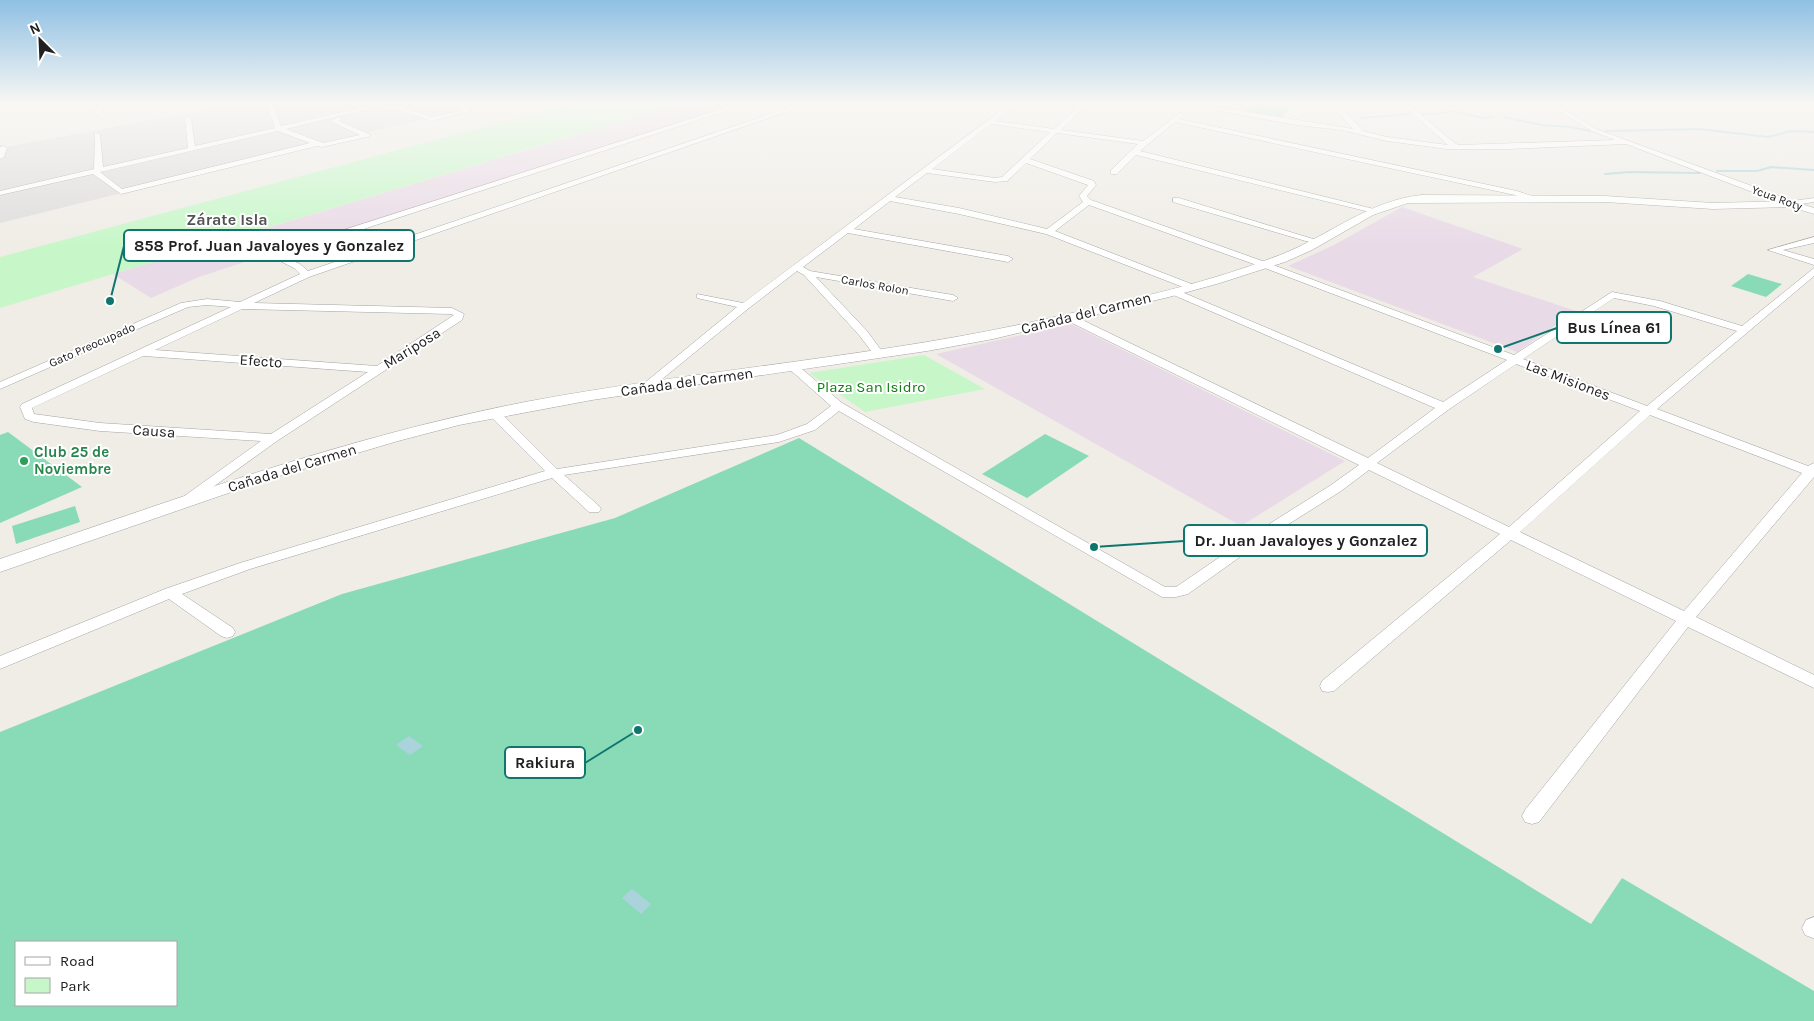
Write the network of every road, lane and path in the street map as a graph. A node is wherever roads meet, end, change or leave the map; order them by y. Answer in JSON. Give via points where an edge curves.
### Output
{"nodes":[{"id":1,"x":98,"y":151,"type":"edge"},
{"id":2,"x":185,"y":151,"type":"edge"},
{"id":3,"x":288,"y":151,"type":"edge"},
{"id":4,"x":600,"y":151,"type":"edge"},
{"id":5,"x":669,"y":151,"type":"edge"},
{"id":6,"x":950,"y":151,"type":"edge"},
{"id":7,"x":1035,"y":151,"type":"edge"},
{"id":8,"x":1317,"y":151,"type":"edge"},
{"id":9,"x":1651,"y":151,"type":"edge"},
{"id":10,"x":1134,"y":152,"type":"joint"},
{"id":11,"x":1025,"y":160,"type":"junction"},
{"id":12,"x":925,"y":170,"type":"junction"},
{"id":13,"x":96,"y":172,"type":"junction"},
{"id":14,"x":1114,"y":172,"type":"dead end"},
{"id":15,"x":0,"y":194,"type":"edge"},
{"id":16,"x":889,"y":198,"type":"junction"},
{"id":17,"x":1532,"y":199,"type":"junction"},
{"id":18,"x":1176,"y":200,"type":"dead end"},
{"id":19,"x":1814,"y":200,"type":"edge"},
{"id":20,"x":1088,"y":202,"type":"junction"},
{"id":21,"x":1792,"y":204,"type":"junction"},
{"id":22,"x":1374,"y":210,"type":"junction"},
{"id":23,"x":1814,"y":211,"type":"edge"},
{"id":24,"x":847,"y":230,"type":"junction"},
{"id":25,"x":1049,"y":232,"type":"junction"},
{"id":26,"x":1814,"y":240,"type":"edge"},
{"id":27,"x":1319,"y":242,"type":"junction"},
{"id":28,"x":1008,"y":259,"type":"dead end"},
{"id":29,"x":1265,"y":265,"type":"junction"},
{"id":30,"x":1814,"y":269,"type":"edge"},
{"id":31,"x":803,"y":270,"type":"junction"},
{"id":32,"x":306,"y":275,"type":"junction"},
{"id":33,"x":1191,"y":287,"type":"junction"},
{"id":34,"x":1174,"y":292,"type":"junction"},
{"id":35,"x":700,"y":296,"type":"dead end"},
{"id":36,"x":953,"y":298,"type":"dead end"},
{"id":37,"x":185,"y":305,"type":"joint"},
{"id":38,"x":243,"y":306,"type":"junction"},
{"id":39,"x":745,"y":306,"type":"junction"},
{"id":40,"x":1070,"y":318,"type":"junction"},
{"id":41,"x":1745,"y":330,"type":"junction"},
{"id":42,"x":144,"y":353,"type":"junction"},
{"id":43,"x":879,"y":354,"type":"junction"},
{"id":44,"x":1515,"y":360,"type":"junction"},
{"id":45,"x":792,"y":366,"type":"junction"},
{"id":46,"x":379,"y":369,"type":"junction"},
{"id":47,"x":0,"y":386,"type":"edge"},
{"id":48,"x":646,"y":388,"type":"junction"},
{"id":49,"x":838,"y":406,"type":"junction"},
{"id":50,"x":1444,"y":408,"type":"junction"},
{"id":51,"x":1649,"y":410,"type":"junction"},
{"id":52,"x":494,"y":413,"type":"junction"},
{"id":53,"x":274,"y":438,"type":"junction"},
{"id":54,"x":1369,"y":464,"type":"junction"},
{"id":55,"x":1813,"y":471,"type":"edge"},
{"id":56,"x":554,"y":473,"type":"junction"},
{"id":57,"x":183,"y":502,"type":"junction"},
{"id":58,"x":594,"y":509,"type":"dead end"},
{"id":59,"x":1510,"y":533,"type":"junction"},
{"id":60,"x":0,"y":566,"type":"edge"},
{"id":61,"x":170,"y":594,"type":"junction"},
{"id":62,"x":1686,"y":619,"type":"junction"},
{"id":63,"x":228,"y":632,"type":"dead end"},
{"id":64,"x":0,"y":663,"type":"edge"},
{"id":65,"x":1814,"y":682,"type":"edge"},
{"id":66,"x":1328,"y":686,"type":"dead end"},
{"id":67,"x":1532,"y":816,"type":"dead end"}],
"edges":[{"from":1,"to":13,"type":"street"},
{"from":2,"to":13,"type":"street"},
{"from":3,"to":13,"type":"street","via":[[123,192]]},
{"from":4,"to":32,"type":"street","via":[[279,256]]},
{"from":5,"to":32,"type":"street"},
{"from":6,"to":12,"type":"street"},
{"from":7,"to":11,"type":"street"},
{"from":8,"to":17,"type":"street","via":[[1517,193]]},
{"from":9,"to":21,"type":"street","name":"Ycua Roty"},
{"from":10,"to":14,"type":"street"},
{"from":10,"to":22,"type":"street"},
{"from":11,"to":12,"type":"street","via":[[1008,177],[995,180]]},
{"from":11,"to":20,"type":"street","via":[[1091,183],[1083,196]]},
{"from":12,"to":16,"type":"street"},
{"from":13,"to":15,"type":"street"},
{"from":16,"to":24,"type":"street"},
{"from":16,"to":25,"type":"street"},
{"from":17,"to":21,"type":"street","name":"Cañada del Carmen","via":[[1713,206]]},
{"from":17,"to":22,"type":"street","name":"Cañada del Carmen","via":[[1416,198],[1399,200]]},
{"from":18,"to":27,"type":"street"},
{"from":19,"to":21,"type":"street"},
{"from":20,"to":25,"type":"street"},
{"from":20,"to":29,"type":"street","name":"Las Misiones"},
{"from":21,"to":23,"type":"street","name":"Ycua Roty"},
{"from":22,"to":27,"type":"street","name":"Cañada del Carmen"},
{"from":24,"to":28,"type":"street"},
{"from":24,"to":31,"type":"street"},
{"from":25,"to":33,"type":"street"},
{"from":26,"to":30,"type":"street","via":[[1773,250]]},
{"from":27,"to":29,"type":"street","name":"Cañada del Carmen"},
{"from":29,"to":33,"type":"street","name":"Cañada del Carmen"},
{"from":29,"to":44,"type":"street","name":"Las Misiones"},
{"from":30,"to":41,"type":"street"},
{"from":31,"to":36,"type":"street","name":"Carlos Rolon"},
{"from":31,"to":39,"type":"street"},
{"from":31,"to":43,"type":"street"},
{"from":32,"to":38,"type":"street"},
{"from":33,"to":34,"type":"street","name":"Cañada del Carmen"},
{"from":34,"to":40,"type":"street","name":"Cañada del Carmen"},
{"from":34,"to":50,"type":"street"},
{"from":35,"to":39,"type":"street"},
{"from":37,"to":38,"type":"street","via":[[221,301]]},
{"from":37,"to":47,"type":"street","name":"Gato Preocupado"},
{"from":38,"to":42,"type":"street"},
{"from":38,"to":46,"type":"street","name":"Mariposa","via":[[459,314],[458,318]]},
{"from":39,"to":48,"type":"street"},
{"from":40,"to":43,"type":"street","name":"Cañada del Carmen","via":[[1006,333]]},
{"from":40,"to":54,"type":"street"},
{"from":41,"to":44,"type":"street","via":[[1656,303],[1612,295]]},
{"from":41,"to":51,"type":"street"},
{"from":42,"to":46,"type":"street","name":"Efecto"},
{"from":42,"to":53,"type":"street","name":"Causa","via":[[26,407],[29,416],[100,427]]},
{"from":43,"to":45,"type":"street","name":"Cañada del Carmen"},
{"from":44,"to":50,"type":"street"},
{"from":44,"to":51,"type":"street","name":"Las Misiones"},
{"from":45,"to":48,"type":"street","name":"Cañada del Carmen"},
{"from":45,"to":49,"type":"street"},
{"from":46,"to":53,"type":"street","name":"Mariposa"},
{"from":48,"to":52,"type":"street","name":"Cañada del Carmen"},
{"from":49,"to":54,"type":"street","via":[[1162,592],[1183,590]]},
{"from":49,"to":56,"type":"street","via":[[811,427],[779,438]]},
{"from":50,"to":54,"type":"street"},
{"from":51,"to":55,"type":"street","name":"Las Misiones"},
{"from":51,"to":59,"type":"street"},
{"from":52,"to":56,"type":"street"},
{"from":52,"to":57,"type":"street","name":"Cañada del Carmen","via":[[404,435]]},
{"from":53,"to":57,"type":"street","name":"Mariposa"},
{"from":54,"to":59,"type":"street"},
{"from":55,"to":62,"type":"street"},
{"from":56,"to":58,"type":"street"},
{"from":56,"to":61,"type":"street","via":[[332,538]]},
{"from":57,"to":60,"type":"street","name":"Cañada del Carmen"},
{"from":59,"to":62,"type":"street"},
{"from":59,"to":66,"type":"street"},
{"from":61,"to":63,"type":"street"},
{"from":61,"to":64,"type":"street"},
{"from":62,"to":65,"type":"street"},
{"from":62,"to":67,"type":"street"}]}
